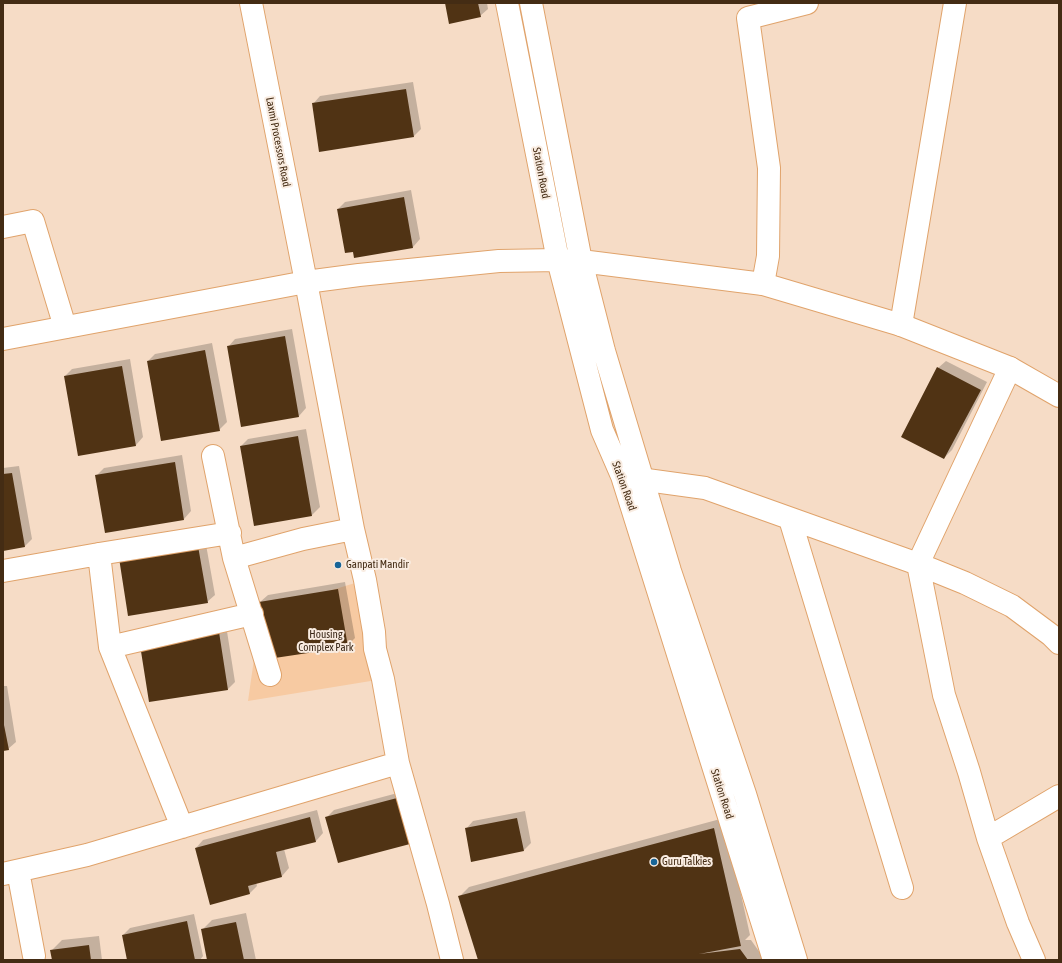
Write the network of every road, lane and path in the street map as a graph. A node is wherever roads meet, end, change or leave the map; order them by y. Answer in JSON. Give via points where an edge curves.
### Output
{"nodes":[{"id":1,"x":251,"y":3,"type":"edge"},
{"id":2,"x":508,"y":3,"type":"edge"},
{"id":3,"x":531,"y":3,"type":"edge"},
{"id":4,"x":807,"y":3,"type":"edge"},
{"id":5,"x":955,"y":3,"type":"edge"},
{"id":6,"x":746,"y":10,"type":"edge"},
{"id":7,"x":3,"y":228,"type":"edge"},
{"id":8,"x":558,"y":260,"type":"junction"},
{"id":9,"x":581,"y":261,"type":"junction"},
{"id":10,"x":306,"y":282,"type":"junction"},
{"id":11,"x":763,"y":284,"type":"junction"},
{"id":12,"x":901,"y":325,"type":"junction"},
{"id":13,"x":65,"y":327,"type":"junction"},
{"id":14,"x":3,"y":339,"type":"edge"},
{"id":15,"x":1010,"y":368,"type":"junction"},
{"id":16,"x":1059,"y":396,"type":"edge"},
{"id":17,"x":213,"y":456,"type":"dead end"},
{"id":18,"x":633,"y":478,"type":"junction"},
{"id":19,"x":790,"y":519,"type":"junction"},
{"id":20,"x":353,"y":529,"type":"junction"},
{"id":21,"x":230,"y":533,"type":"junction"},
{"id":22,"x":99,"y":554,"type":"junction"},
{"id":23,"x":234,"y":558,"type":"junction"},
{"id":24,"x":918,"y":564,"type":"junction"},
{"id":25,"x":3,"y":571,"type":"edge"},
{"id":26,"x":252,"y":614,"type":"junction"},
{"id":27,"x":1059,"y":643,"type":"edge"},
{"id":28,"x":110,"y":647,"type":"junction"},
{"id":29,"x":270,"y":675,"type":"dead end"},
{"id":30,"x":398,"y":763,"type":"junction"},
{"id":31,"x":1059,"y":796,"type":"edge"},
{"id":32,"x":182,"y":827,"type":"junction"},
{"id":33,"x":988,"y":838,"type":"junction"},
{"id":34,"x":10,"y":872,"type":"edge"},
{"id":35,"x":902,"y":888,"type":"dead end"},
{"id":36,"x":34,"y":956,"type":"dead end"},
{"id":37,"x":452,"y":960,"type":"edge"},
{"id":38,"x":774,"y":960,"type":"edge"},
{"id":39,"x":796,"y":960,"type":"edge"},
{"id":40,"x":1034,"y":960,"type":"edge"}],
"edges":[{"from":1,"to":10,"type":"street","name":"Laxmi Processors Road"},
{"from":2,"to":8,"type":"street","name":"Station Road"},
{"from":3,"to":9,"type":"street","name":"Station Road"},
{"from":4,"to":6,"type":"street"},
{"from":5,"to":12,"type":"street"},
{"from":6,"to":11,"type":"street","via":[[769,168],[768,256]]},
{"from":7,"to":13,"type":"street","via":[[32,222]]},
{"from":8,"to":9,"type":"street"},
{"from":8,"to":10,"type":"street","via":[[499,261]]},
{"from":8,"to":18,"type":"street","name":"Station Road","via":[[602,430]]},
{"from":9,"to":11,"type":"street"},
{"from":9,"to":18,"type":"street","name":"Station Road"},
{"from":10,"to":13,"type":"street"},
{"from":10,"to":20,"type":"street","name":"Laxmi Processors Road"},
{"from":11,"to":12,"type":"street"},
{"from":12,"to":15,"type":"street"},
{"from":13,"to":14,"type":"street"},
{"from":15,"to":16,"type":"street"},
{"from":15,"to":24,"type":"street"},
{"from":17,"to":21,"type":"street"},
{"from":18,"to":19,"type":"street","via":[[704,488]]},
{"from":18,"to":38,"type":"street","name":"Station Road"},
{"from":18,"to":39,"type":"street","name":"Station Road","via":[[670,571],[745,794]]},
{"from":19,"to":24,"type":"street"},
{"from":19,"to":35,"type":"street"},
{"from":20,"to":23,"type":"street","via":[[303,539]]},
{"from":20,"to":30,"type":"street","name":"Laxmi Processors Road","via":[[365,580],[375,649]]},
{"from":21,"to":22,"type":"street"},
{"from":21,"to":23,"type":"street"},
{"from":22,"to":25,"type":"street"},
{"from":22,"to":28,"type":"street"},
{"from":23,"to":26,"type":"street"},
{"from":24,"to":27,"type":"street","via":[[1012,606],[1051,634]]},
{"from":24,"to":33,"type":"street","via":[[944,695]]},
{"from":26,"to":28,"type":"street"},
{"from":26,"to":29,"type":"street"},
{"from":28,"to":32,"type":"street"},
{"from":30,"to":32,"type":"street"},
{"from":30,"to":37,"type":"street","name":"Laxmi Processors Road"},
{"from":31,"to":33,"type":"street"},
{"from":32,"to":34,"type":"street","via":[[87,855]]},
{"from":33,"to":40,"type":"street"},
{"from":34,"to":36,"type":"street"}]}
